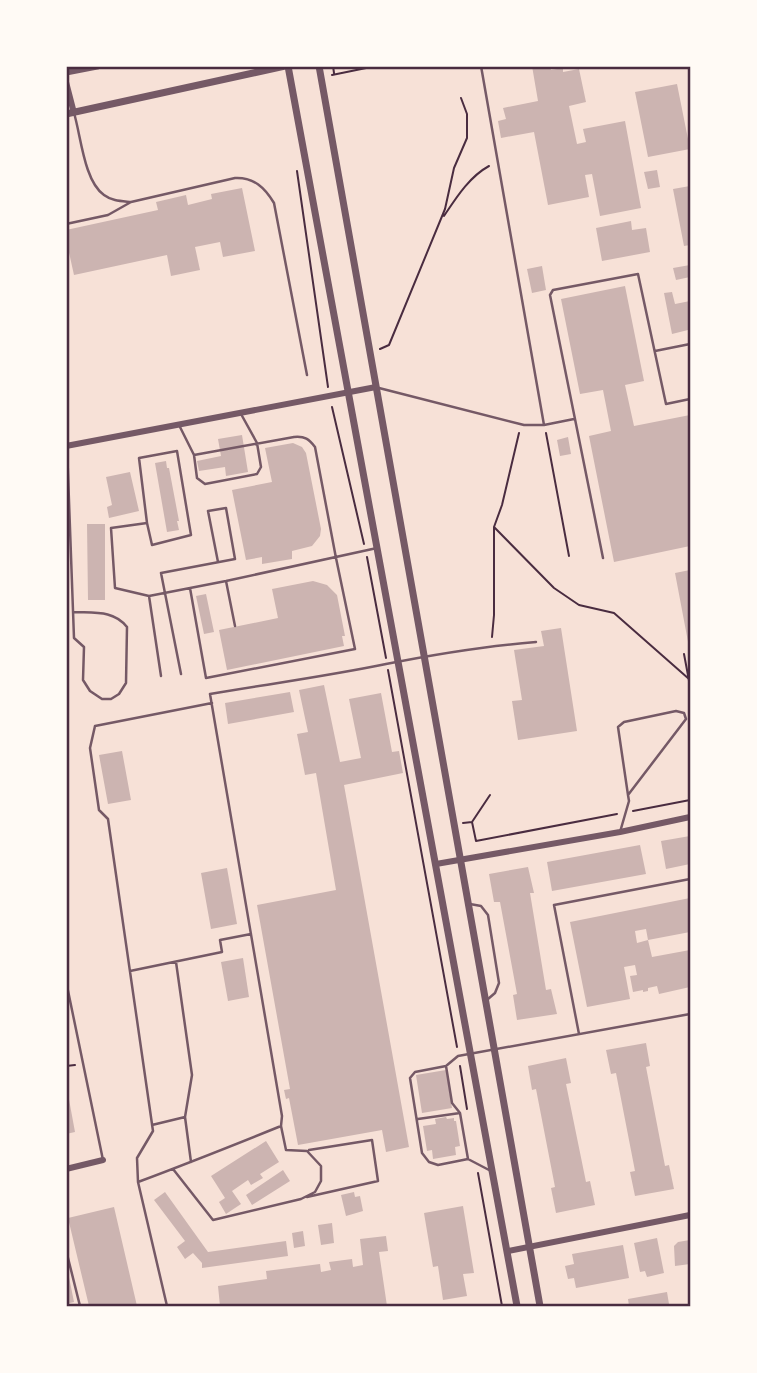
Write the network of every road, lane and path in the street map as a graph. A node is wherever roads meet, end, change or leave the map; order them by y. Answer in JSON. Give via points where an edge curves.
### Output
{"nodes":[{"id":1,"x":97,"y":66,"type":"edge"},
{"id":2,"x":286,"y":66,"type":"edge"},
{"id":3,"x":319,"y":66,"type":"edge"},
{"id":4,"x":333,"y":66,"type":"edge"},
{"id":5,"x":376,"y":66,"type":"edge"},
{"id":6,"x":481,"y":66,"type":"edge"},
{"id":7,"x":66,"y":72,"type":"edge"},
{"id":8,"x":66,"y":82,"type":"edge"},
{"id":9,"x":461,"y":98,"type":"dead end"},
{"id":10,"x":70,"y":114,"type":"edge"},
{"id":11,"x":295,"y":162,"type":"dead end"},
{"id":12,"x":497,"y":162,"type":"junction"},
{"id":13,"x":131,"y":202,"type":"junction"},
{"id":14,"x":441,"y":219,"type":"junction"},
{"id":15,"x":66,"y":224,"type":"edge"},
{"id":16,"x":691,"y":344,"type":"edge"},
{"id":17,"x":654,"y":351,"type":"junction"},
{"id":18,"x":370,"y":355,"type":"junction"},
{"id":19,"x":307,"y":375,"type":"dead end"},
{"id":20,"x":376,"y":387,"type":"junction"},
{"id":21,"x":348,"y":392,"type":"junction"},
{"id":22,"x":330,"y":396,"type":"junction"},
{"id":23,"x":691,"y":399,"type":"edge"},
{"id":24,"x":241,"y":413,"type":"junction"},
{"id":25,"x":575,"y":419,"type":"junction"},
{"id":26,"x":179,"y":425,"type":"junction"},
{"id":27,"x":524,"y":425,"type":"junction"},
{"id":28,"x":544,"y":425,"type":"junction"},
{"id":29,"x":257,"y":443,"type":"junction"},
{"id":30,"x":67,"y":446,"type":"edge"},
{"id":31,"x":194,"y":455,"type":"junction"},
{"id":32,"x":147,"y":523,"type":"junction"},
{"id":33,"x":494,"y":527,"type":"junction"},
{"id":34,"x":377,"y":548,"type":"junction"},
{"id":35,"x":366,"y":550,"type":"junction"},
{"id":36,"x":569,"y":556,"type":"dead end"},
{"id":37,"x":336,"y":558,"type":"junction"},
{"id":38,"x":603,"y":558,"type":"dead end"},
{"id":39,"x":218,"y":562,"type":"junction"},
{"id":40,"x":226,"y":581,"type":"junction"},
{"id":41,"x":190,"y":588,"type":"junction"},
{"id":42,"x":166,"y":593,"type":"junction"},
{"id":43,"x":149,"y":596,"type":"junction"},
{"id":44,"x":74,"y":612,"type":"junction"},
{"id":45,"x":235,"y":626,"type":"dead end"},
{"id":46,"x":536,"y":642,"type":"dead end"},
{"id":47,"x":493,"y":645,"type":"junction"},
{"id":48,"x":684,"y":654,"type":"dead end"},
{"id":49,"x":424,"y":656,"type":"junction"},
{"id":50,"x":398,"y":661,"type":"junction"},
{"id":51,"x":387,"y":664,"type":"junction"},
{"id":52,"x":181,"y":674,"type":"dead end"},
{"id":53,"x":161,"y":676,"type":"dead end"},
{"id":54,"x":689,"y":680,"type":"edge"},
{"id":55,"x":691,"y":686,"type":"edge"},
{"id":56,"x":212,"y":703,"type":"junction"},
{"id":57,"x":628,"y":795,"type":"junction"},
{"id":58,"x":691,"y":800,"type":"edge"},
{"id":59,"x":625,"y":813,"type":"junction"},
{"id":60,"x":691,"y":817,"type":"edge"},
{"id":61,"x":472,"y":822,"type":"dead end"},
{"id":62,"x":620,"y":832,"type":"junction"},
{"id":63,"x":460,"y":861,"type":"junction"},
{"id":64,"x":436,"y":864,"type":"junction"},
{"id":65,"x":691,"y":879,"type":"edge"},
{"id":66,"x":468,"y":904,"type":"junction"},
{"id":67,"x":251,"y":934,"type":"junction"},
{"id":68,"x":176,"y":962,"type":"junction"},
{"id":69,"x":130,"y":971,"type":"junction"},
{"id":70,"x":66,"y":981,"type":"edge"},
{"id":71,"x":485,"y":1002,"type":"junction"},
{"id":72,"x":691,"y":1014,"type":"edge"},
{"id":73,"x":579,"y":1034,"type":"junction"},
{"id":74,"x":494,"y":1050,"type":"junction"},
{"id":75,"x":471,"y":1053,"type":"junction"},
{"id":76,"x":458,"y":1056,"type":"junction"},
{"id":77,"x":446,"y":1066,"type":"junction"},
{"id":78,"x":468,"y":1110,"type":"dead end"},
{"id":79,"x":437,"y":1111,"type":"dead end"},
{"id":80,"x":460,"y":1113,"type":"junction"},
{"id":81,"x":438,"y":1116,"type":"junction"},
{"id":82,"x":185,"y":1117,"type":"junction"},
{"id":83,"x":417,"y":1120,"type":"junction"},
{"id":84,"x":152,"y":1125,"type":"junction"},
{"id":85,"x":281,"y":1126,"type":"junction"},
{"id":86,"x":307,"y":1151,"type":"junction"},
{"id":87,"x":103,"y":1160,"type":"joint"},
{"id":88,"x":468,"y":1160,"type":"junction"},
{"id":89,"x":191,"y":1162,"type":"junction"},
{"id":90,"x":477,"y":1164,"type":"junction"},
{"id":91,"x":66,"y":1169,"type":"edge"},
{"id":92,"x":173,"y":1169,"type":"junction"},
{"id":93,"x":493,"y":1172,"type":"junction"},
{"id":94,"x":138,"y":1182,"type":"junction"},
{"id":95,"x":300,"y":1199,"type":"junction"},
{"id":96,"x":691,"y":1215,"type":"edge"},
{"id":97,"x":529,"y":1246,"type":"junction"},
{"id":98,"x":66,"y":1250,"type":"edge"},
{"id":99,"x":508,"y":1251,"type":"junction"},
{"id":100,"x":80,"y":1307,"type":"edge"},
{"id":101,"x":167,"y":1307,"type":"edge"},
{"id":102,"x":502,"y":1307,"type":"edge"},
{"id":103,"x":517,"y":1307,"type":"edge"},
{"id":104,"x":540,"y":1307,"type":"edge"}],
"edges":[{"from":1,"to":7,"type":"street"},
{"from":2,"to":10,"type":"street"},
{"from":2,"to":21,"type":"street"},
{"from":3,"to":18,"type":"street"},
{"from":4,"to":5,"type":"path","via":[[334,75]]},
{"from":6,"to":12,"type":"lane"},
{"from":8,"to":10,"type":"street"},
{"from":9,"to":14,"type":"path","via":[[467,114],[467,138]]},
{"from":10,"to":13,"type":"lane","via":[[97,187],[115,200]]},
{"from":11,"to":22,"type":"path"},
{"from":12,"to":14,"type":"path","via":[[464,187]]},
{"from":12,"to":28,"type":"lane"},
{"from":13,"to":15,"type":"lane","via":[[108,215]]},
{"from":13,"to":19,"type":"lane","via":[[235,178],[256,182],[266,190],[274,203]]},
{"from":14,"to":18,"type":"path","via":[[389,345]]},
{"from":16,"to":17,"type":"lane"},
{"from":17,"to":23,"type":"lane","via":[[666,404]]},
{"from":17,"to":25,"type":"lane","via":[[638,274],[553,290],[550,295]]},
{"from":18,"to":20,"type":"street"},
{"from":20,"to":21,"type":"street"},
{"from":20,"to":27,"type":"lane"},
{"from":20,"to":49,"type":"street"},
{"from":21,"to":22,"type":"street"},
{"from":21,"to":34,"type":"street"},
{"from":22,"to":24,"type":"street"},
{"from":22,"to":35,"type":"path"},
{"from":24,"to":26,"type":"street"},
{"from":24,"to":29,"type":"lane"},
{"from":25,"to":28,"type":"lane"},
{"from":25,"to":38,"type":"lane"},
{"from":26,"to":30,"type":"street"},
{"from":26,"to":31,"type":"lane"},
{"from":27,"to":28,"type":"lane"},
{"from":27,"to":33,"type":"path","via":[[517,435]]},
{"from":28,"to":36,"type":"path"},
{"from":29,"to":31,"type":"lane"},
{"from":29,"to":31,"type":"lane","via":[[261,467],[257,474],[205,484],[197,478]]},
{"from":29,"to":37,"type":"lane","via":[[302,436],[310,439]]},
{"from":30,"to":44,"type":"lane"},
{"from":32,"to":32,"type":"lane","via":[[152,545],[191,535],[177,451],[139,458]]},
{"from":32,"to":43,"type":"lane","via":[[111,528],[115,588]]},
{"from":33,"to":47,"type":"path"},
{"from":33,"to":54,"type":"path","via":[[555,588],[579,605],[614,612]]},
{"from":34,"to":35,"type":"lane"},
{"from":34,"to":50,"type":"street"},
{"from":35,"to":37,"type":"lane"},
{"from":35,"to":51,"type":"path"},
{"from":37,"to":40,"type":"lane"},
{"from":37,"to":41,"type":"lane","via":[[355,649],[206,678]]},
{"from":39,"to":39,"type":"lane","via":[[236,559],[226,508],[208,511]]},
{"from":39,"to":42,"type":"lane","via":[[161,572]]},
{"from":40,"to":41,"type":"lane"},
{"from":40,"to":45,"type":"lane"},
{"from":41,"to":42,"type":"lane"},
{"from":42,"to":43,"type":"lane"},
{"from":42,"to":52,"type":"lane"},
{"from":43,"to":53,"type":"lane"},
{"from":44,"to":44,"type":"lane","via":[[74,638],[84,647],[83,680],[90,691],[111,699],[126,683],[127,627],[107,613]]},
{"from":46,"to":47,"type":"lane"},
{"from":47,"to":49,"type":"lane"},
{"from":48,"to":54,"type":"path"},
{"from":49,"to":50,"type":"lane"},
{"from":49,"to":63,"type":"street"},
{"from":50,"to":51,"type":"lane"},
{"from":50,"to":64,"type":"street"},
{"from":51,"to":56,"type":"lane","via":[[211,694]]},
{"from":51,"to":76,"type":"path"},
{"from":54,"to":55,"type":"path"},
{"from":56,"to":67,"type":"lane"},
{"from":56,"to":69,"type":"lane","via":[[95,726],[90,748],[99,810],[108,819]]},
{"from":57,"to":57,"type":"lane","via":[[618,727],[624,722],[684,713],[686,719]]},
{"from":57,"to":59,"type":"lane"},
{"from":58,"to":59,"type":"path"},
{"from":59,"to":61,"type":"path","via":[[476,841]]},
{"from":59,"to":62,"type":"lane"},
{"from":60,"to":62,"type":"street"},
{"from":62,"to":63,"type":"street"},
{"from":63,"to":64,"type":"street"},
{"from":63,"to":66,"type":"street"},
{"from":64,"to":75,"type":"street"},
{"from":65,"to":73,"type":"lane","via":[[554,905]]},
{"from":66,"to":71,"type":"street"},
{"from":66,"to":71,"type":"lane","via":[[481,906],[488,915],[499,983]]},
{"from":67,"to":68,"type":"lane","via":[[220,940],[222,953]]},
{"from":67,"to":85,"type":"lane"},
{"from":68,"to":69,"type":"lane"},
{"from":68,"to":82,"type":"lane","via":[[192,1075]]},
{"from":69,"to":84,"type":"lane"},
{"from":70,"to":87,"type":"lane"},
{"from":71,"to":74,"type":"street"},
{"from":72,"to":73,"type":"lane"},
{"from":73,"to":74,"type":"lane"},
{"from":74,"to":75,"type":"lane"},
{"from":74,"to":97,"type":"street"},
{"from":75,"to":76,"type":"lane"},
{"from":75,"to":93,"type":"street"},
{"from":76,"to":77,"type":"lane"},
{"from":76,"to":78,"type":"path"},
{"from":77,"to":80,"type":"lane","via":[[452,1103]]},
{"from":77,"to":83,"type":"lane","via":[[415,1072],[410,1078]]},
{"from":79,"to":81,"type":"lane"},
{"from":80,"to":81,"type":"lane"},
{"from":80,"to":88,"type":"lane"},
{"from":81,"to":83,"type":"lane"},
{"from":82,"to":84,"type":"lane"},
{"from":82,"to":89,"type":"lane"},
{"from":83,"to":88,"type":"lane","via":[[422,1153],[429,1162]]},
{"from":84,"to":94,"type":"lane","via":[[138,1158]]},
{"from":85,"to":86,"type":"lane","via":[[286,1150]]},
{"from":85,"to":89,"type":"lane"},
{"from":86,"to":95,"type":"lane","via":[[321,1166],[321,1181],[315,1192]]},
{"from":86,"to":95,"type":"lane","via":[[372,1140],[378,1181]]},
{"from":87,"to":91,"type":"street"},
{"from":88,"to":90,"type":"lane"},
{"from":89,"to":92,"type":"lane"},
{"from":90,"to":93,"type":"lane"},
{"from":90,"to":102,"type":"path"},
{"from":92,"to":94,"type":"lane"},
{"from":92,"to":95,"type":"lane","via":[[213,1220]]},
{"from":93,"to":99,"type":"street"},
{"from":94,"to":101,"type":"lane"},
{"from":96,"to":97,"type":"street"},
{"from":97,"to":99,"type":"street"},
{"from":97,"to":104,"type":"street"},
{"from":98,"to":100,"type":"lane"},
{"from":99,"to":103,"type":"street"}]}
